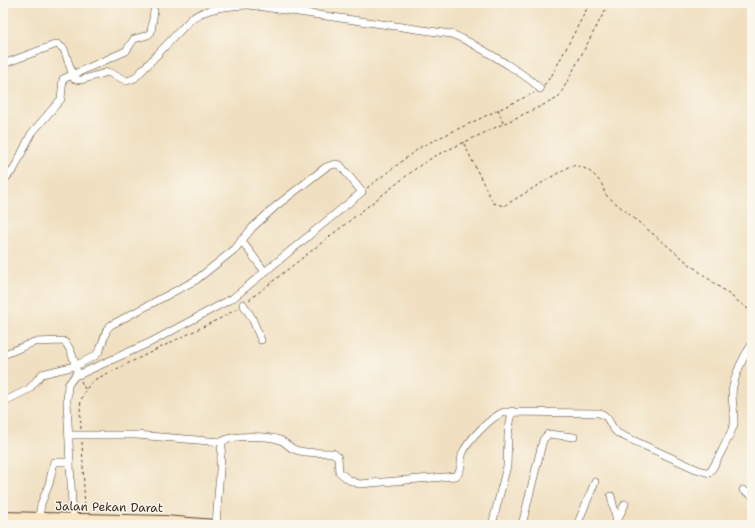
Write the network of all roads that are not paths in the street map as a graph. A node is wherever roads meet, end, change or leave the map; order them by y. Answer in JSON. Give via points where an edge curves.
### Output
{"nodes":[{"id":1,"x":154,"y":11,"type":"dead end"},
{"id":2,"x":3,"y":64,"type":"edge"},
{"id":3,"x":72,"y":74,"type":"junction"},
{"id":4,"x":540,"y":89,"type":"road end"},
{"id":5,"x":3,"y":181,"type":"edge"},
{"id":6,"x":241,"y":240,"type":"junction"},
{"id":7,"x":265,"y":272,"type":"junction"},
{"id":8,"x":243,"y":304,"type":"road end"},
{"id":9,"x":261,"y":340,"type":"dead end"},
{"id":10,"x":752,"y":344,"type":"edge"},
{"id":11,"x":3,"y":355,"type":"edge"},
{"id":12,"x":77,"y":372,"type":"junction"},
{"id":13,"x":3,"y":402,"type":"edge"},
{"id":14,"x":511,"y":416,"type":"junction"},
{"id":15,"x":75,"y":434,"type":"junction"},
{"id":16,"x":574,"y":437,"type":"dead end"},
{"id":17,"x":222,"y":442,"type":"junction"},
{"id":18,"x":70,"y":462,"type":"junction"},
{"id":19,"x":596,"y":482,"type":"dead end"},
{"id":20,"x":743,"y":490,"type":"dead end"},
{"id":21,"x":752,"y":495,"type":"edge"},
{"id":22,"x":611,"y":496,"type":"dead end"},
{"id":23,"x":625,"y":504,"type":"dead end"},
{"id":24,"x":3,"y":517,"type":"edge"},
{"id":25,"x":38,"y":522,"type":"edge"},
{"id":26,"x":73,"y":522,"type":"edge"},
{"id":27,"x":616,"y":523,"type":"edge"},
{"id":28,"x":215,"y":525,"type":"edge"},
{"id":29,"x":492,"y":525,"type":"edge"},
{"id":30,"x":522,"y":525,"type":"edge"},
{"id":31,"x":577,"y":525,"type":"edge"}],
"edges":[{"from":1,"to":3,"type":"street","via":[[153,28],[148,35],[134,39],[121,54]]},
{"from":2,"to":3,"type":"street","via":[[57,44],[64,49]]},
{"from":3,"to":4,"type":"street","via":[[77,80],[108,72],[124,81],[132,80],[197,14],[249,5],[451,34],[466,40],[523,75]]},
{"from":3,"to":5,"type":"street","via":[[62,79],[62,99],[31,134],[14,169]]},
{"from":6,"to":7,"type":"street"},
{"from":6,"to":7,"type":"street","via":[[291,193],[332,165],[341,166],[362,192]]},
{"from":6,"to":12,"type":"street","via":[[196,280],[111,325],[107,329],[100,350]]},
{"from":7,"to":12,"type":"street","via":[[214,310],[78,376]]},
{"from":8,"to":9,"type":"street"},
{"from":10,"to":14,"type":"street","via":[[732,388],[733,427],[716,465],[709,473],[616,432],[604,415]]},
{"from":11,"to":12,"type":"street","via":[[34,342],[63,341]]},
{"from":12,"to":13,"type":"street","via":[[42,374],[29,389]]},
{"from":12,"to":15,"type":"street","via":[[71,379],[67,391]]},
{"from":14,"to":17,"type":"street","via":[[504,412],[491,419],[462,455],[459,474],[452,477],[359,484],[339,472],[338,457],[333,454],[296,450],[273,438],[238,436]]},
{"from":14,"to":29,"type":"street","via":[[507,446],[508,466]]},
{"from":15,"to":17,"type":"street","via":[[157,436]]},
{"from":15,"to":18,"type":"street"},
{"from":16,"to":30,"type":"street","via":[[548,434],[543,440]]},
{"from":17,"to":28,"type":"street"},
{"from":18,"to":25,"type":"street","via":[[54,462]]},
{"from":18,"to":26,"type":"street"},
{"from":19,"to":31,"type":"street"},
{"from":20,"to":21,"type":"street"},
{"from":22,"to":27,"type":"street"},
{"from":23,"to":27,"type":"street"},
{"from":24,"to":25,"type":"main road","name":"Jalan Pekan Darat"},
{"from":25,"to":26,"type":"main road","name":"Jalan Pekan Darat"},
{"from":26,"to":28,"type":"main road","name":"Jalan Pekan Darat","via":[[85,520]]}]}
